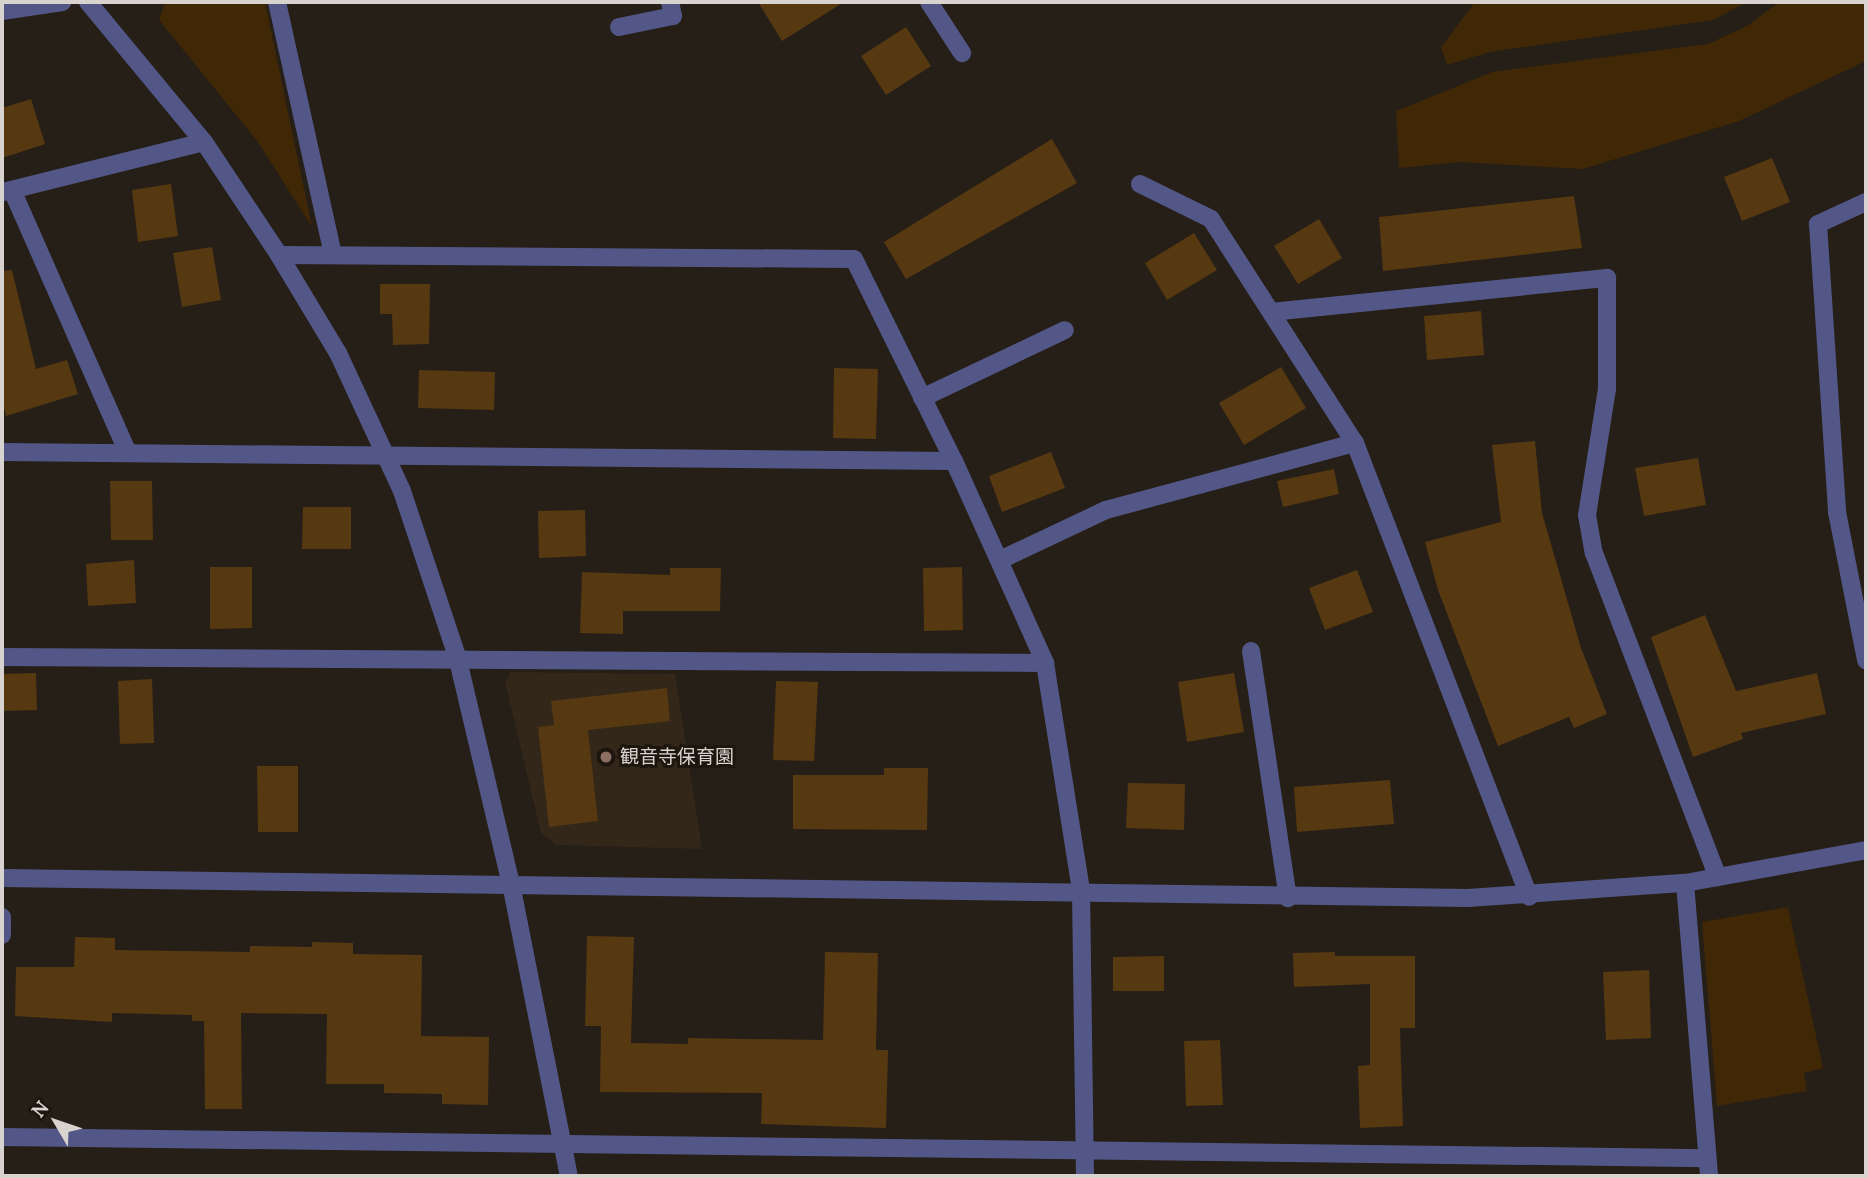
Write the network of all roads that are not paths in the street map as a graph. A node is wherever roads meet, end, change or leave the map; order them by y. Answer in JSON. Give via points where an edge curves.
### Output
{"nodes":[{"id":1,"x":62,"y":2,"type":"edge"},
{"id":2,"x":88,"y":2,"type":"edge"},
{"id":3,"x":277,"y":2,"type":"edge"},
{"id":4,"x":670,"y":2,"type":"edge"},
{"id":5,"x":929,"y":2,"type":"edge"},
{"id":6,"x":2,"y":10,"type":"edge"},
{"id":7,"x":619,"y":27,"type":"dead end"},
{"id":8,"x":962,"y":53,"type":"dead end"},
{"id":9,"x":204,"y":142,"type":"junction"},
{"id":10,"x":1140,"y":184,"type":"dead end"},
{"id":11,"x":7,"y":192,"type":"edge"},
{"id":12,"x":1866,"y":202,"type":"edge"},
{"id":13,"x":279,"y":255,"type":"junction"},
{"id":14,"x":333,"y":255,"type":"junction"},
{"id":15,"x":1271,"y":312,"type":"junction"},
{"id":16,"x":1065,"y":330,"type":"dead end"},
{"id":17,"x":922,"y":398,"type":"junction"},
{"id":18,"x":1355,"y":443,"type":"junction"},
{"id":19,"x":127,"y":451,"type":"junction"},
{"id":20,"x":2,"y":452,"type":"edge"},
{"id":21,"x":384,"y":455,"type":"junction"},
{"id":22,"x":954,"y":461,"type":"junction"},
{"id":23,"x":1000,"y":560,"type":"junction"},
{"id":24,"x":1251,"y":651,"type":"dead end"},
{"id":25,"x":457,"y":656,"type":"junction"},
{"id":26,"x":2,"y":657,"type":"edge"},
{"id":27,"x":1866,"y":660,"type":"edge"},
{"id":28,"x":1045,"y":663,"type":"junction"},
{"id":29,"x":1866,"y":850,"type":"edge"},
{"id":30,"x":1718,"y":877,"type":"junction"},
{"id":31,"x":2,"y":878,"type":"edge"},
{"id":32,"x":1685,"y":883,"type":"junction"},
{"id":33,"x":512,"y":889,"type":"junction"},
{"id":34,"x":1082,"y":891,"type":"junction"},
{"id":35,"x":1530,"y":897,"type":"junction"},
{"id":36,"x":1289,"y":898,"type":"junction"},
{"id":37,"x":2,"y":917,"type":"edge"},
{"id":38,"x":2,"y":935,"type":"edge"},
{"id":39,"x":2,"y":1138,"type":"edge"},
{"id":40,"x":561,"y":1147,"type":"junction"},
{"id":41,"x":1084,"y":1152,"type":"junction"},
{"id":42,"x":1708,"y":1167,"type":"edge"},
{"id":43,"x":569,"y":1176,"type":"edge"},
{"id":44,"x":1085,"y":1176,"type":"edge"}],
"edges":[{"from":1,"to":6,"type":"street"},
{"from":2,"to":9,"type":"street"},
{"from":3,"to":14,"type":"street"},
{"from":4,"to":7,"type":"street","via":[[673,16]]},
{"from":5,"to":8,"type":"street"},
{"from":9,"to":11,"type":"street"},
{"from":9,"to":13,"type":"street"},
{"from":10,"to":15,"type":"street","via":[[1211,219]]},
{"from":11,"to":19,"type":"street"},
{"from":12,"to":27,"type":"street","via":[[1818,224],[1837,512]]},
{"from":13,"to":14,"type":"street"},
{"from":13,"to":21,"type":"street","via":[[338,353]]},
{"from":14,"to":17,"type":"street","via":[[854,259]]},
{"from":15,"to":18,"type":"street"},
{"from":15,"to":30,"type":"street","via":[[1607,278],[1607,388],[1587,515],[1594,552]]},
{"from":16,"to":17,"type":"street"},
{"from":17,"to":22,"type":"street"},
{"from":18,"to":23,"type":"street","via":[[1106,510]]},
{"from":18,"to":35,"type":"street"},
{"from":19,"to":20,"type":"street"},
{"from":19,"to":21,"type":"street"},
{"from":21,"to":22,"type":"street"},
{"from":21,"to":25,"type":"street","via":[[402,491]]},
{"from":22,"to":23,"type":"street"},
{"from":23,"to":28,"type":"street"},
{"from":24,"to":36,"type":"street"},
{"from":25,"to":26,"type":"street"},
{"from":25,"to":28,"type":"street"},
{"from":25,"to":33,"type":"street"},
{"from":28,"to":34,"type":"street"},
{"from":29,"to":30,"type":"street"},
{"from":30,"to":32,"type":"street"},
{"from":31,"to":33,"type":"street"},
{"from":32,"to":35,"type":"street"},
{"from":32,"to":42,"type":"street"},
{"from":33,"to":34,"type":"street"},
{"from":33,"to":40,"type":"street"},
{"from":34,"to":36,"type":"street"},
{"from":34,"to":41,"type":"street"},
{"from":35,"to":36,"type":"street"},
{"from":37,"to":38,"type":"street"},
{"from":39,"to":40,"type":"street"},
{"from":40,"to":41,"type":"street"},
{"from":40,"to":43,"type":"street"},
{"from":41,"to":42,"type":"street"},
{"from":41,"to":44,"type":"street"}]}
